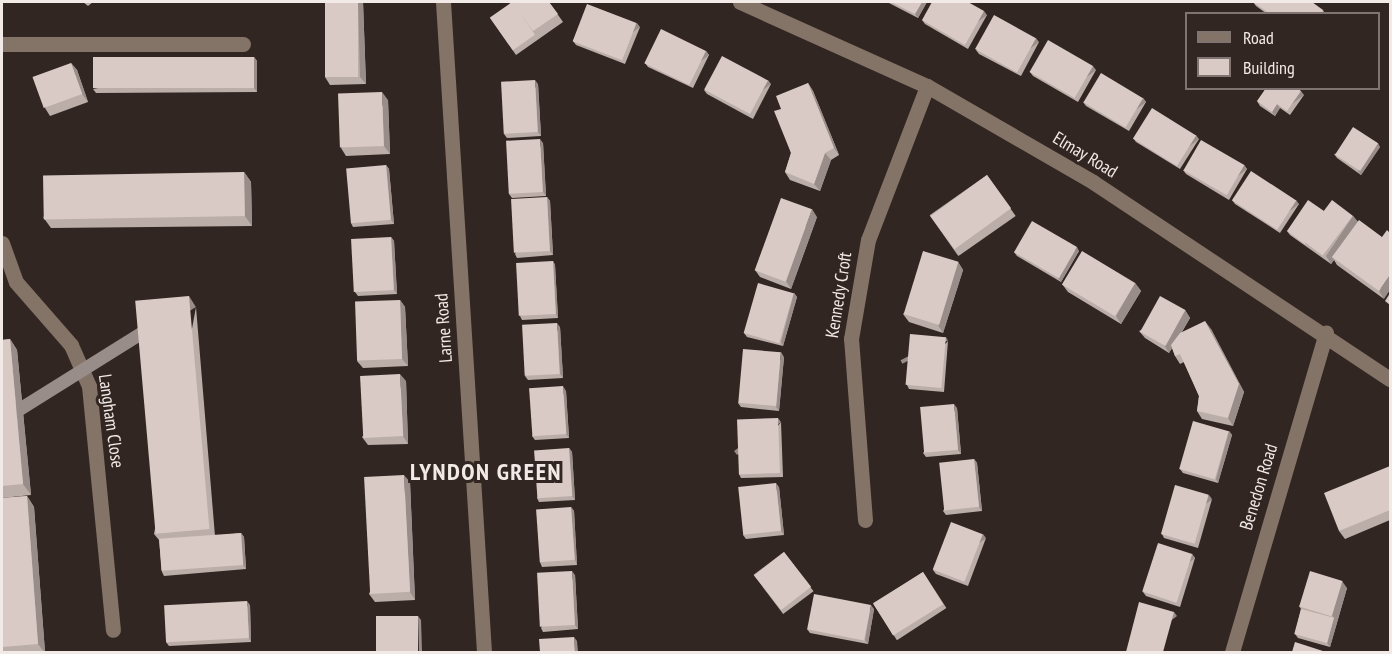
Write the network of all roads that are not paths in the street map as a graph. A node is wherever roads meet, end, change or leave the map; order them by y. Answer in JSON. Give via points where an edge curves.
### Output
{"nodes":[{"id":1,"x":443,"y":2,"type":"edge"},
{"id":2,"x":740,"y":2,"type":"edge"},
{"id":3,"x":2,"y":44,"type":"edge"},
{"id":4,"x":243,"y":44,"type":"dead end"},
{"id":5,"x":927,"y":86,"type":"junction"},
{"id":6,"x":2,"y":243,"type":"edge"},
{"id":7,"x":9,"y":284,"type":"edge"},
{"id":8,"x":1326,"y":333,"type":"junction"},
{"id":9,"x":1390,"y":379,"type":"edge"},
{"id":10,"x":865,"y":520,"type":"dead end"},
{"id":11,"x":113,"y":630,"type":"dead end"},
{"id":12,"x":484,"y":652,"type":"edge"},
{"id":13,"x":1232,"y":652,"type":"edge"}],
"edges":[{"from":1,"to":12,"type":"street","name":"Larne Road"},
{"from":2,"to":5,"type":"street","name":"Elmay Road"},
{"from":3,"to":4,"type":"street"},
{"from":5,"to":8,"type":"street","name":"Elmay Road","via":[[1093,182]]},
{"from":5,"to":10,"type":"street","name":"Kennedy Croft","via":[[868,240],[851,339]]},
{"from":6,"to":7,"type":"street","name":"Langham Close"},
{"from":7,"to":11,"type":"street","name":"Langham Close","via":[[71,345],[89,386]]},
{"from":8,"to":9,"type":"street","name":"Elmay Road"},
{"from":8,"to":13,"type":"street","name":"Benedon Road"}]}
